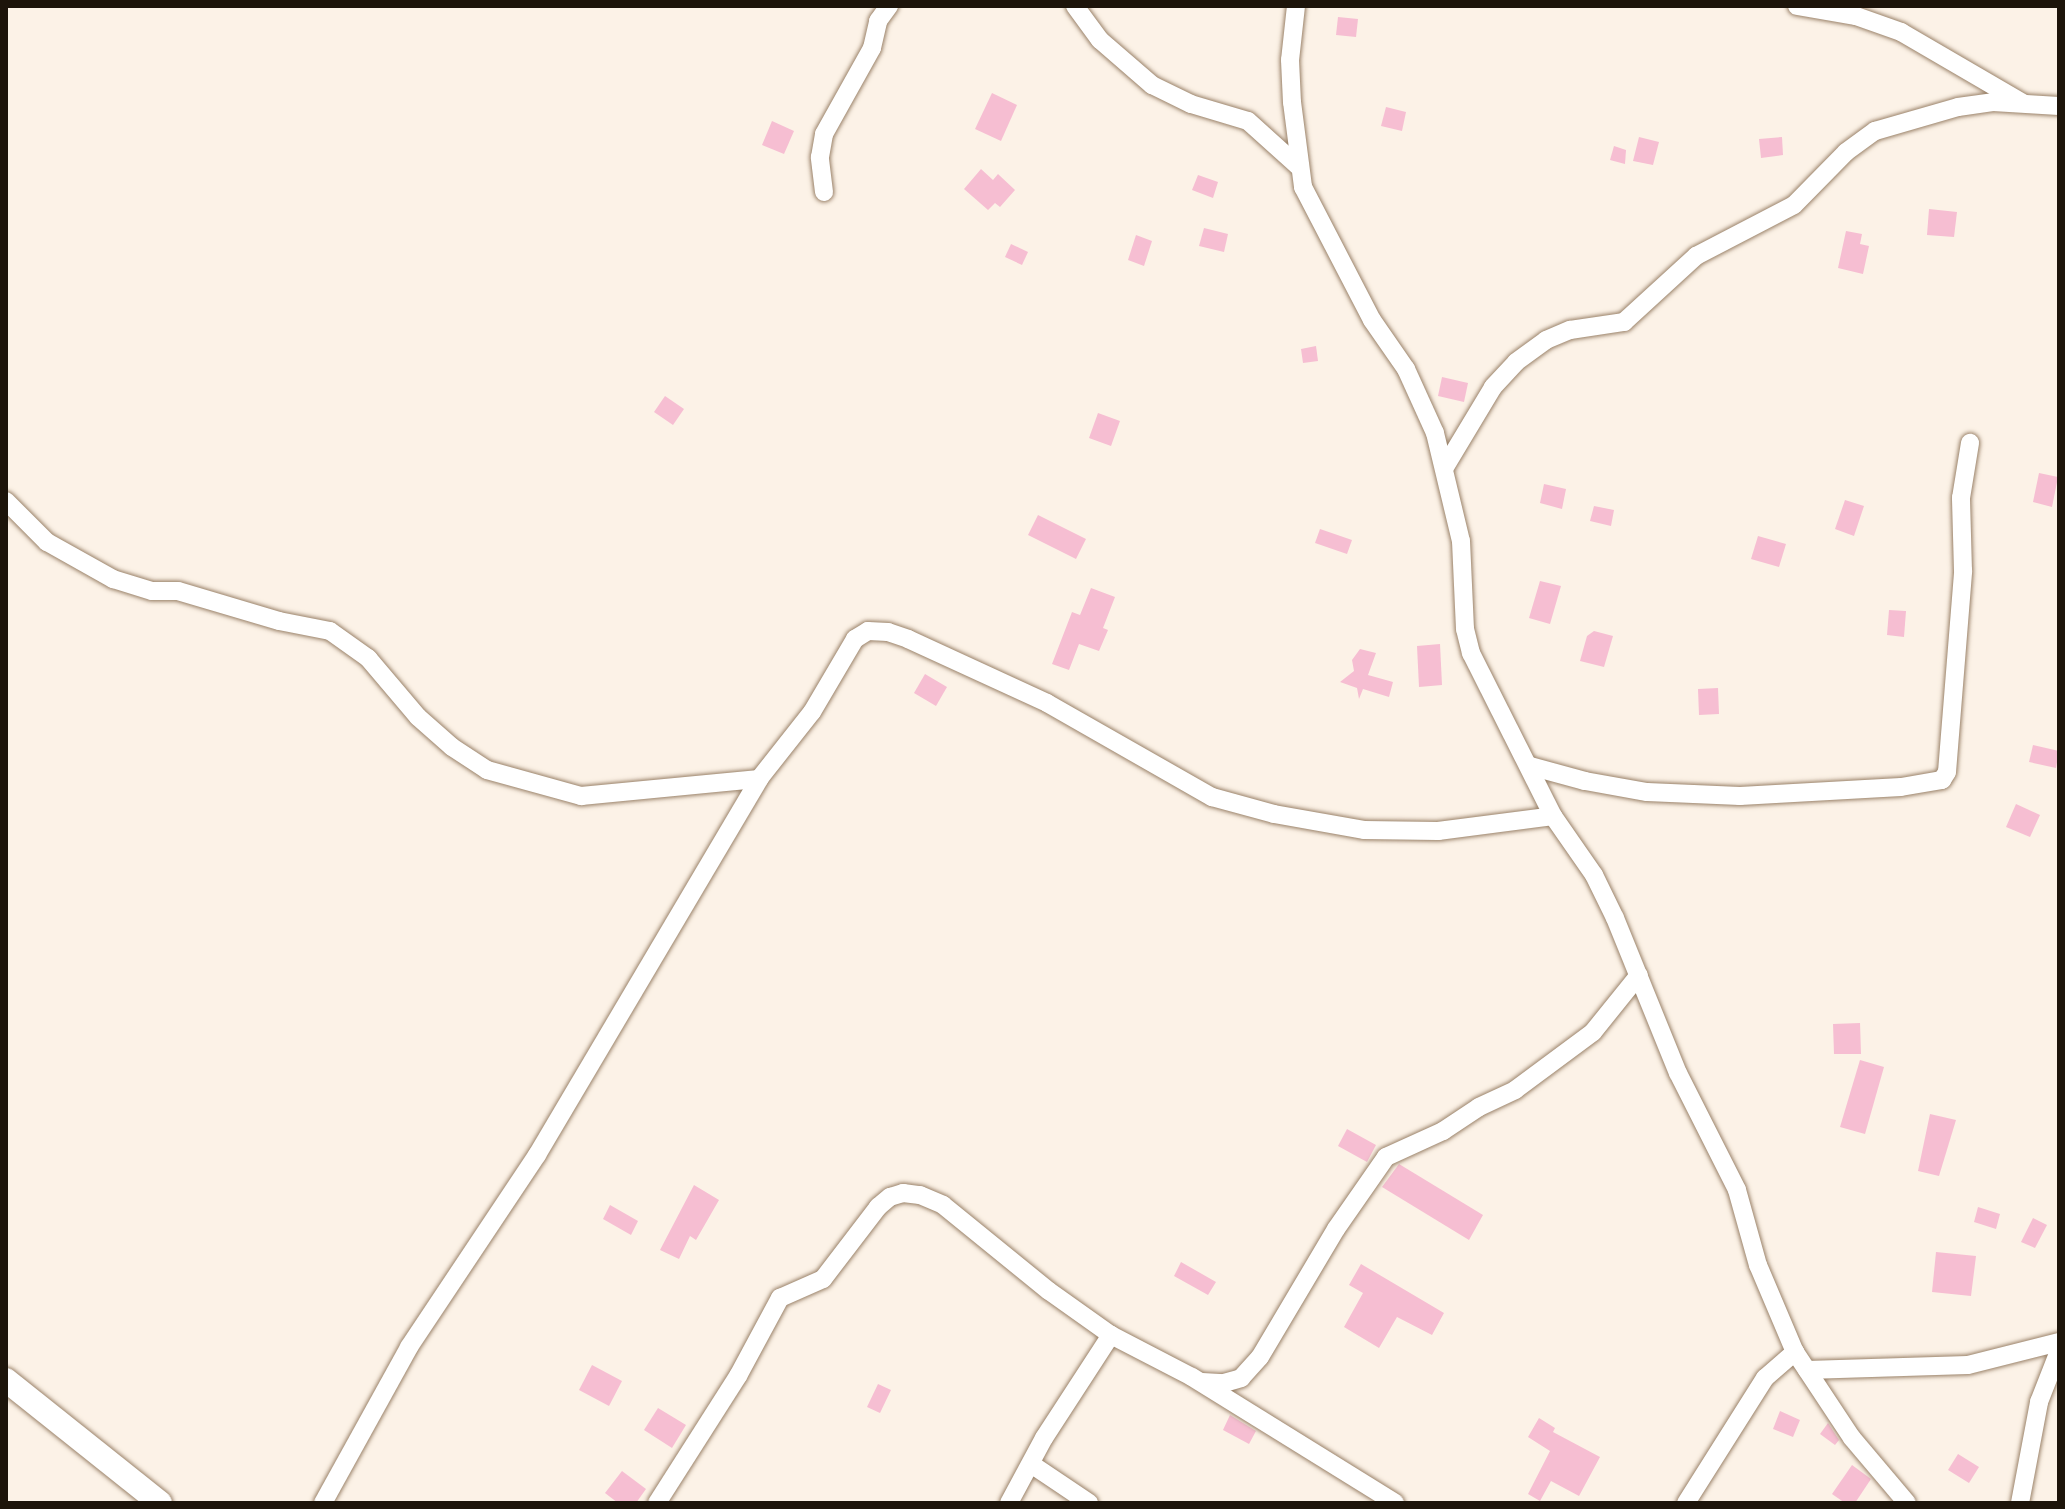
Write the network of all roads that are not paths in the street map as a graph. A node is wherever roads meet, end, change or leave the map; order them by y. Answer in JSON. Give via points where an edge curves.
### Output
{"nodes":[{"id":1,"x":889,"y":6,"type":"edge"},
{"id":2,"x":1075,"y":6,"type":"edge"},
{"id":3,"x":1296,"y":6,"type":"edge"},
{"id":4,"x":1797,"y":6,"type":"edge"},
{"id":5,"x":2023,"y":103,"type":"junction"},
{"id":6,"x":2059,"y":106,"type":"edge"},
{"id":7,"x":1298,"y":166,"type":"junction"},
{"id":8,"x":824,"y":192,"type":"dead end"},
{"id":9,"x":1970,"y":443,"type":"dead end"},
{"id":10,"x":1445,"y":467,"type":"junction"},
{"id":11,"x":6,"y":501,"type":"edge"},
{"id":12,"x":1530,"y":766,"type":"junction"},
{"id":13,"x":759,"y":779,"type":"junction"},
{"id":14,"x":1553,"y":816,"type":"junction"},
{"id":15,"x":1639,"y":975,"type":"junction"},
{"id":16,"x":1111,"y":1335,"type":"junction"},
{"id":17,"x":2059,"y":1342,"type":"edge"},
{"id":18,"x":2059,"y":1351,"type":"edge"},
{"id":19,"x":1795,"y":1352,"type":"junction"},
{"id":20,"x":1807,"y":1370,"type":"junction"},
{"id":21,"x":6,"y":1380,"type":"edge"},
{"id":22,"x":1201,"y":1382,"type":"junction"},
{"id":23,"x":1031,"y":1464,"type":"junction"},
{"id":24,"x":160,"y":1503,"type":"edge"},
{"id":25,"x":323,"y":1503,"type":"edge"},
{"id":26,"x":657,"y":1503,"type":"edge"},
{"id":27,"x":1009,"y":1503,"type":"edge"},
{"id":28,"x":1089,"y":1503,"type":"edge"},
{"id":29,"x":1395,"y":1503,"type":"edge"},
{"id":30,"x":1686,"y":1503,"type":"edge"},
{"id":31,"x":1907,"y":1503,"type":"edge"},
{"id":32,"x":2020,"y":1503,"type":"edge"}],
"edges":[{"from":1,"to":8,"type":"street","via":[[824,134]]},
{"from":2,"to":7,"type":"street","via":[[1100,40],[1152,85],[1191,104],[1248,121]]},
{"from":3,"to":7,"type":"street","via":[[1290,60]]},
{"from":4,"to":5,"type":"street","via":[[1856,16],[1901,32]]},
{"from":5,"to":6,"type":"street"},
{"from":5,"to":10,"type":"street","via":[[1958,107],[1875,131],[1846,152],[1794,205],[1696,256],[1624,322],[1570,330],[1516,362],[1493,387]]},
{"from":7,"to":10,"type":"street","via":[[1327,239],[1406,369]]},
{"from":9,"to":12,"type":"street","via":[[1961,498],[1963,571],[1947,772],[1942,780],[1740,796],[1647,792]]},
{"from":10,"to":12,"type":"street","via":[[1461,541],[1471,653]]},
{"from":11,"to":13,"type":"street","via":[[47,542],[113,579],[330,631],[368,658],[418,717],[487,770],[581,796]]},
{"from":12,"to":14,"type":"street"},
{"from":13,"to":14,"type":"street","via":[[812,712],[855,639],[868,631],[908,639],[1047,703],[1212,797],[1258,810],[1364,830],[1438,831]]},
{"from":13,"to":25,"type":"street","via":[[537,1155],[409,1347]]},
{"from":14,"to":15,"type":"street","via":[[1594,875]]},
{"from":15,"to":19,"type":"street","via":[[1690,1099],[1737,1190],[1758,1265]]},
{"from":15,"to":22,"type":"street","via":[[1593,1032],[1515,1090],[1386,1157],[1260,1357],[1241,1378]]},
{"from":16,"to":22,"type":"street"},
{"from":16,"to":23,"type":"street"},
{"from":16,"to":26,"type":"street","via":[[943,1205],[920,1195],[890,1197],[823,1279],[780,1298],[738,1376]]},
{"from":17,"to":20,"type":"street","via":[[1968,1365]]},
{"from":18,"to":32,"type":"street","via":[[2039,1402]]},
{"from":19,"to":20,"type":"street"},
{"from":19,"to":30,"type":"street","via":[[1765,1378]]},
{"from":20,"to":31,"type":"street","via":[[1852,1438]]},
{"from":21,"to":24,"type":"street"},
{"from":22,"to":29,"type":"street"},
{"from":23,"to":27,"type":"street"},
{"from":23,"to":28,"type":"street"}]}
